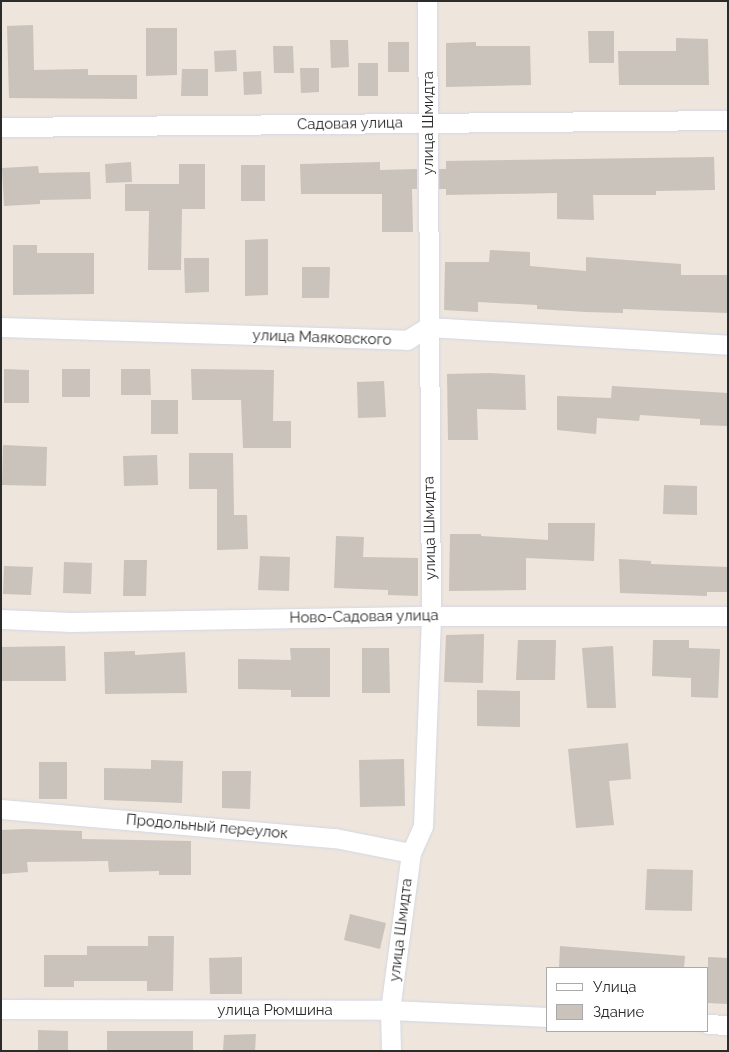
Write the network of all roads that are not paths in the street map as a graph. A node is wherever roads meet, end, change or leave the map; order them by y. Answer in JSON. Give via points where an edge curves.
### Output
{"nodes":[{"id":1,"x":427,"y":1,"type":"edge"},
{"id":2,"x":728,"y":120,"type":"edge"},
{"id":3,"x":430,"y":123,"type":"junction"},
{"id":4,"x":1,"y":127,"type":"edge"},
{"id":5,"x":1,"y":327,"type":"edge"},
{"id":6,"x":428,"y":327,"type":"junction"},
{"id":7,"x":728,"y":345,"type":"edge"},
{"id":8,"x":430,"y":616,"type":"junction"},
{"id":9,"x":728,"y":616,"type":"edge"},
{"id":10,"x":1,"y":619,"type":"edge"},
{"id":11,"x":1,"y":809,"type":"edge"},
{"id":12,"x":411,"y":853,"type":"junction"},
{"id":13,"x":1,"y":1009,"type":"edge"},
{"id":14,"x":390,"y":1010,"type":"junction"},
{"id":15,"x":546,"y":1017,"type":"edge"},
{"id":16,"x":709,"y":1024,"type":"edge"},
{"id":17,"x":728,"y":1025,"type":"edge"},
{"id":18,"x":391,"y":1051,"type":"edge"}],
"edges":[{"from":1,"to":3,"type":"street","name":"улица Шмидта"},
{"from":2,"to":3,"type":"street","name":"Садовая улица"},
{"from":3,"to":4,"type":"street","name":"Садовая улица"},
{"from":3,"to":6,"type":"street","name":"улица Шмидта"},
{"from":5,"to":6,"type":"street","name":"улица Маяковского","via":[[407,340]]},
{"from":6,"to":7,"type":"street"},
{"from":6,"to":8,"type":"street","name":"улица Шмидта"},
{"from":8,"to":9,"type":"street","name":"Ново-Садовая улица"},
{"from":8,"to":10,"type":"street","name":"Ново-Садовая улица","via":[[70,622]]},
{"from":8,"to":12,"type":"street","name":"улица Шмидта","via":[[423,826]]},
{"from":11,"to":12,"type":"street","name":"Продольный переулок","via":[[335,838]]},
{"from":12,"to":14,"type":"street","name":"улица Шмидта"},
{"from":13,"to":14,"type":"street","name":"улица Рюмшина"},
{"from":14,"to":15,"type":"street","name":"улица Рюмшина"},
{"from":14,"to":18,"type":"street","name":"улица Шмидта"},
{"from":16,"to":17,"type":"street"}]}
